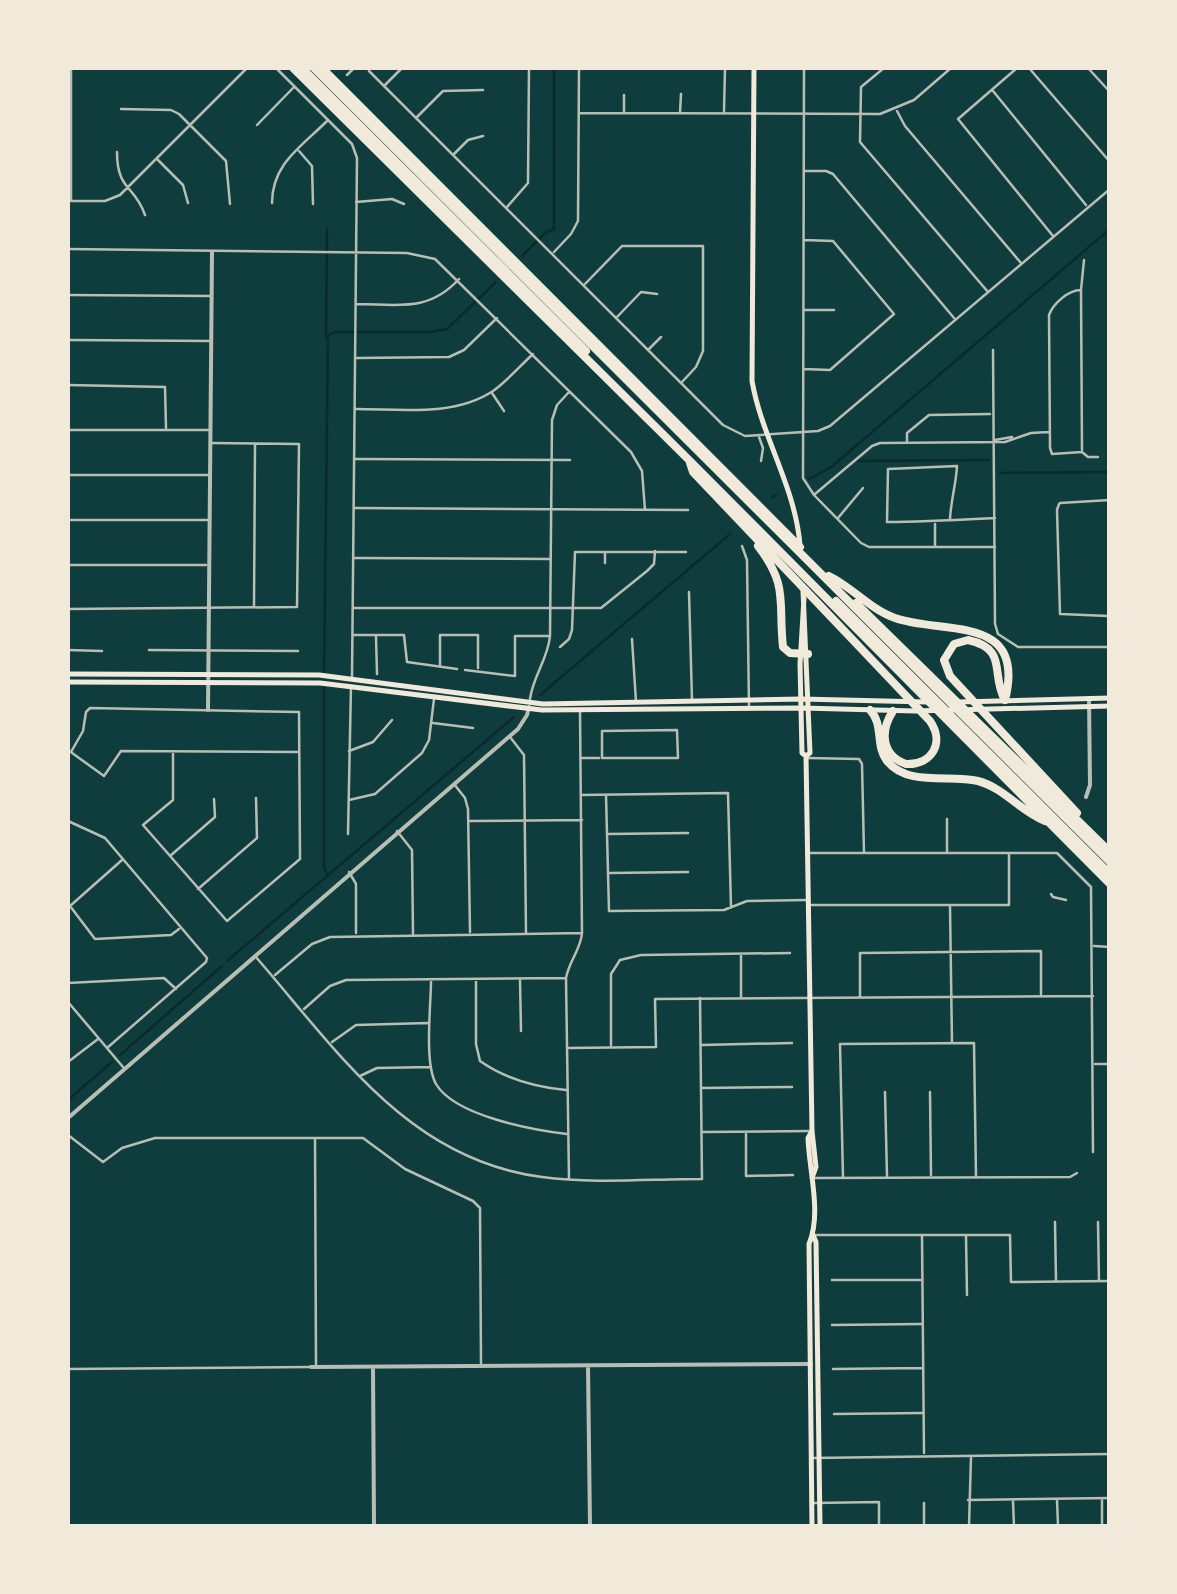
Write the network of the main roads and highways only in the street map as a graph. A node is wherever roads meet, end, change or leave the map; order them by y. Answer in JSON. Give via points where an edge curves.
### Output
{"nodes":[{"id":1,"x":293,"y":68,"type":"edge"},
{"id":2,"x":302,"y":68,"type":"edge"},
{"id":3,"x":314,"y":68,"type":"edge"},
{"id":4,"x":322,"y":68,"type":"edge"},
{"id":5,"x":754,"y":68,"type":"edge"},
{"id":6,"x":688,"y":459,"type":"junction"},
{"id":7,"x":740,"y":522,"type":"junction"},
{"id":8,"x":829,"y":576,"type":"junction"},
{"id":9,"x":804,"y":654,"type":"junction"},
{"id":10,"x":68,"y":678,"type":"edge"},
{"id":11,"x":352,"y":683,"type":"junction"},
{"id":12,"x":1110,"y":698,"type":"edge"},
{"id":13,"x":805,"y":700,"type":"junction"},
{"id":14,"x":1005,"y":705,"type":"junction"},
{"id":15,"x":529,"y":706,"type":"junction"},
{"id":16,"x":692,"y":706,"type":"junction"},
{"id":17,"x":1110,"y":706,"type":"edge"},
{"id":18,"x":805,"y":708,"type":"junction"},
{"id":19,"x":870,"y":710,"type":"junction"},
{"id":20,"x":894,"y":710,"type":"junction"},
{"id":21,"x":1050,"y":823,"type":"junction"},
{"id":22,"x":1110,"y":851,"type":"edge"},
{"id":23,"x":1110,"y":862,"type":"edge"},
{"id":24,"x":1110,"y":874,"type":"edge"},
{"id":25,"x":1110,"y":884,"type":"edge"},
{"id":26,"x":813,"y":1235,"type":"junction"},
{"id":27,"x":809,"y":1254,"type":"junction"},
{"id":28,"x":816,"y":1258,"type":"junction"},
{"id":29,"x":815,"y":1457,"type":"junction"},
{"id":30,"x":816,"y":1526,"type":"edge"}],
"edges":[{"from":1,"to":6,"type":"highway"},
{"from":2,"to":24,"type":"highway"},
{"from":3,"to":23,"type":"highway"},
{"from":4,"to":8,"type":"highway"},
{"from":5,"to":9,"type":"main road","via":[[752,381],[799,530]]},
{"from":6,"to":7,"type":"highway"},
{"from":6,"to":21,"type":"highway"},
{"from":7,"to":9,"type":"highway","via":[[778,575],[784,646]]},
{"from":7,"to":20,"type":"highway","via":[[930,721],[938,739],[924,762],[906,764],[889,754],[885,725]]},
{"from":8,"to":14,"type":"highway","via":[[899,620],[986,636],[1004,658]]},
{"from":8,"to":22,"type":"highway"},
{"from":9,"to":13,"type":"main road"},
{"from":10,"to":11,"type":"main road"},
{"from":11,"to":15,"type":"main road"},
{"from":11,"to":15,"type":"main road"},
{"from":12,"to":14,"type":"main road"},
{"from":13,"to":14,"type":"main road"},
{"from":13,"to":16,"type":"main road"},
{"from":13,"to":18,"type":"main road"},
{"from":14,"to":17,"type":"main road"},
{"from":14,"to":20,"type":"main road"},
{"from":14,"to":22,"type":"highway","via":[[992,652],[968,640],[954,644],[944,660],[950,676]]},
{"from":15,"to":16,"type":"main road"},
{"from":16,"to":18,"type":"main road"},
{"from":18,"to":19,"type":"main road"},
{"from":18,"to":26,"type":"main road"},
{"from":19,"to":20,"type":"main road"},
{"from":19,"to":21,"type":"highway","via":[[894,767],[916,777],[997,788]]},
{"from":21,"to":25,"type":"highway"},
{"from":26,"to":27,"type":"main road"},
{"from":26,"to":28,"type":"main road"},
{"from":27,"to":28,"type":"main road"},
{"from":27,"to":29,"type":"main road"},
{"from":28,"to":29,"type":"main road"},
{"from":29,"to":30,"type":"main road"}]}
